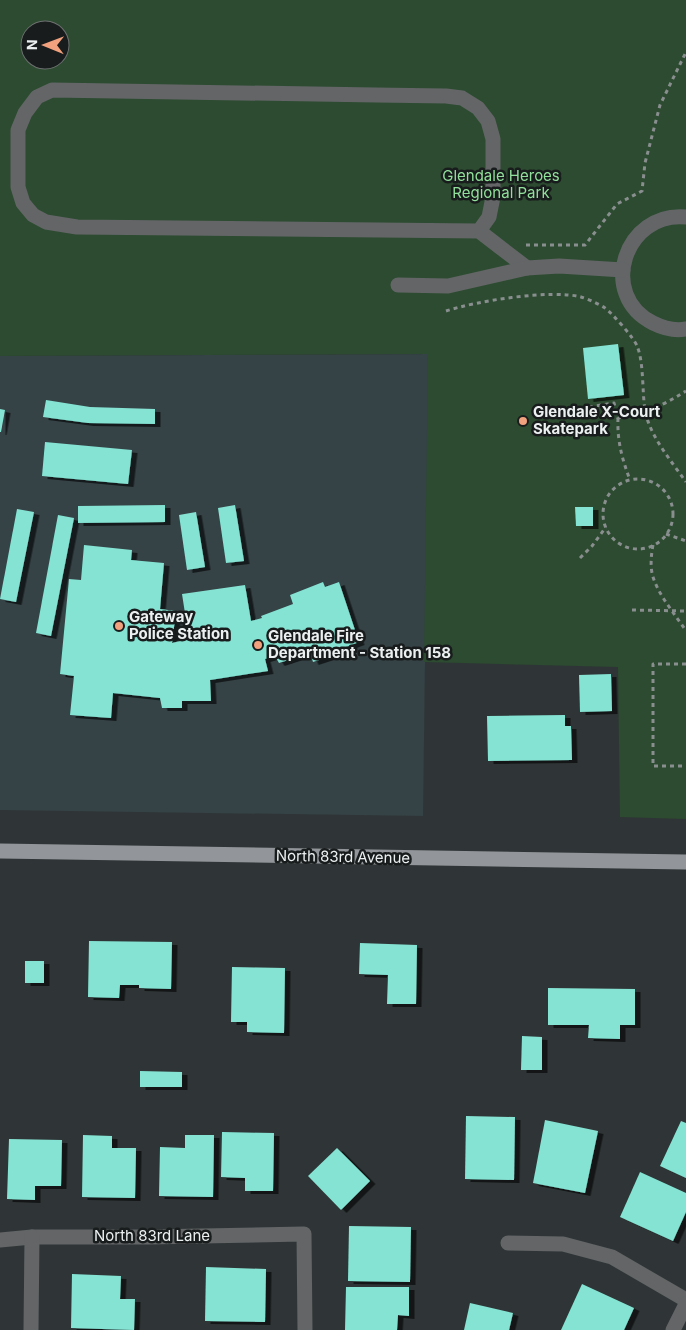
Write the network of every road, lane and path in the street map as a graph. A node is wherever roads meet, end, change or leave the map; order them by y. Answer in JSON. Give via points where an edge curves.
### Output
{"nodes":[{"id":1,"x":686,"y":52,"type":"edge"},
{"id":2,"x":685,"y":212,"type":"edge"},
{"id":3,"x":479,"y":231,"type":"junction"},
{"id":4,"x":526,"y":244,"type":"dead end"},
{"id":5,"x":527,"y":268,"type":"junction"},
{"id":6,"x":622,"y":270,"type":"junction"},
{"id":7,"x":398,"y":285,"type":"dead end"},
{"id":8,"x":446,"y":311,"type":"dead end"},
{"id":9,"x":686,"y":329,"type":"edge"},
{"id":10,"x":686,"y":391,"type":"edge"},
{"id":11,"x":589,"y":407,"type":"dead end"},
{"id":12,"x":645,"y":412,"type":"junction"},
{"id":13,"x":618,"y":418,"type":"junction"},
{"id":14,"x":630,"y":480,"type":"junction"},
{"id":15,"x":686,"y":482,"type":"edge"},
{"id":16,"x":606,"y":527,"type":"junction"},
{"id":17,"x":666,"y":535,"type":"junction"},
{"id":18,"x":686,"y":541,"type":"edge"},
{"id":19,"x":653,"y":546,"type":"junction"},
{"id":20,"x":580,"y":558,"type":"dead end"},
{"id":21,"x":632,"y":610,"type":"dead end"},
{"id":22,"x":673,"y":611,"type":"junction"},
{"id":23,"x":686,"y":611,"type":"edge"},
{"id":24,"x":686,"y":630,"type":"edge"},
{"id":25,"x":686,"y":664,"type":"edge"},
{"id":26,"x":686,"y":766,"type":"edge"},
{"id":27,"x":0,"y":851,"type":"edge"},
{"id":28,"x":686,"y":862,"type":"edge"},
{"id":29,"x":32,"y":1237,"type":"junction"},
{"id":30,"x":0,"y":1240,"type":"edge"},
{"id":31,"x":508,"y":1243,"type":"dead end"},
{"id":32,"x":686,"y":1300,"type":"edge"},
{"id":33,"x":686,"y":1304,"type":"edge"},
{"id":34,"x":31,"y":1330,"type":"edge"},
{"id":35,"x":305,"y":1330,"type":"edge"},
{"id":36,"x":673,"y":1330,"type":"edge"}],
"edges":[{"from":1,"to":4,"type":"path","via":[[660,105],[642,192],[617,204],[585,245]]},
{"from":2,"to":6,"type":"street","via":[[649,225],[626,252]]},
{"from":3,"to":3,"type":"street","via":[[76,227],[46,222],[33,215],[23,203],[18,187],[18,130],[25,113],[37,98],[52,90],[462,98],[478,108],[488,121],[493,139],[493,197],[489,217]]},
{"from":3,"to":5,"type":"street"},
{"from":5,"to":6,"type":"street","via":[[559,266]]},
{"from":5,"to":7,"type":"street","via":[[448,286]]},
{"from":6,"to":9,"type":"street","via":[[628,298],[646,319],[662,327]]},
{"from":8,"to":12,"type":"path","via":[[495,300],[558,294],[582,297],[605,308],[637,346]]},
{"from":10,"to":12,"type":"path","via":[[663,406]]},
{"from":11,"to":13,"type":"path","via":[[614,403]]},
{"from":12,"to":13,"type":"path"},
{"from":12,"to":15,"type":"path","via":[[652,432]]},
{"from":13,"to":14,"type":"path","via":[[617,435]]},
{"from":14,"to":16,"type":"path","via":[[613,490],[606,500],[603,511]]},
{"from":14,"to":17,"type":"path","via":[[655,483],[668,497],[672,518]]},
{"from":16,"to":19,"type":"path","via":[[612,538],[624,546],[636,549]]},
{"from":16,"to":20,"type":"path"},
{"from":17,"to":18,"type":"path"},
{"from":17,"to":19,"type":"path"},
{"from":19,"to":22,"type":"path","via":[[653,577]]},
{"from":21,"to":22,"type":"path"},
{"from":22,"to":23,"type":"path"},
{"from":22,"to":24,"type":"path"},
{"from":25,"to":26,"type":"path","via":[[653,664],[652,766]]},
{"from":27,"to":28,"type":"main road","name":"North 83rd Avenue"},
{"from":29,"to":30,"type":"street","name":"North 83rd Lane"},
{"from":29,"to":34,"type":"street"},
{"from":29,"to":35,"type":"street","name":"North 83rd Lane","via":[[304,1234]]},
{"from":31,"to":32,"type":"street","via":[[563,1244],[612,1257]]},
{"from":33,"to":36,"type":"street"}]}
